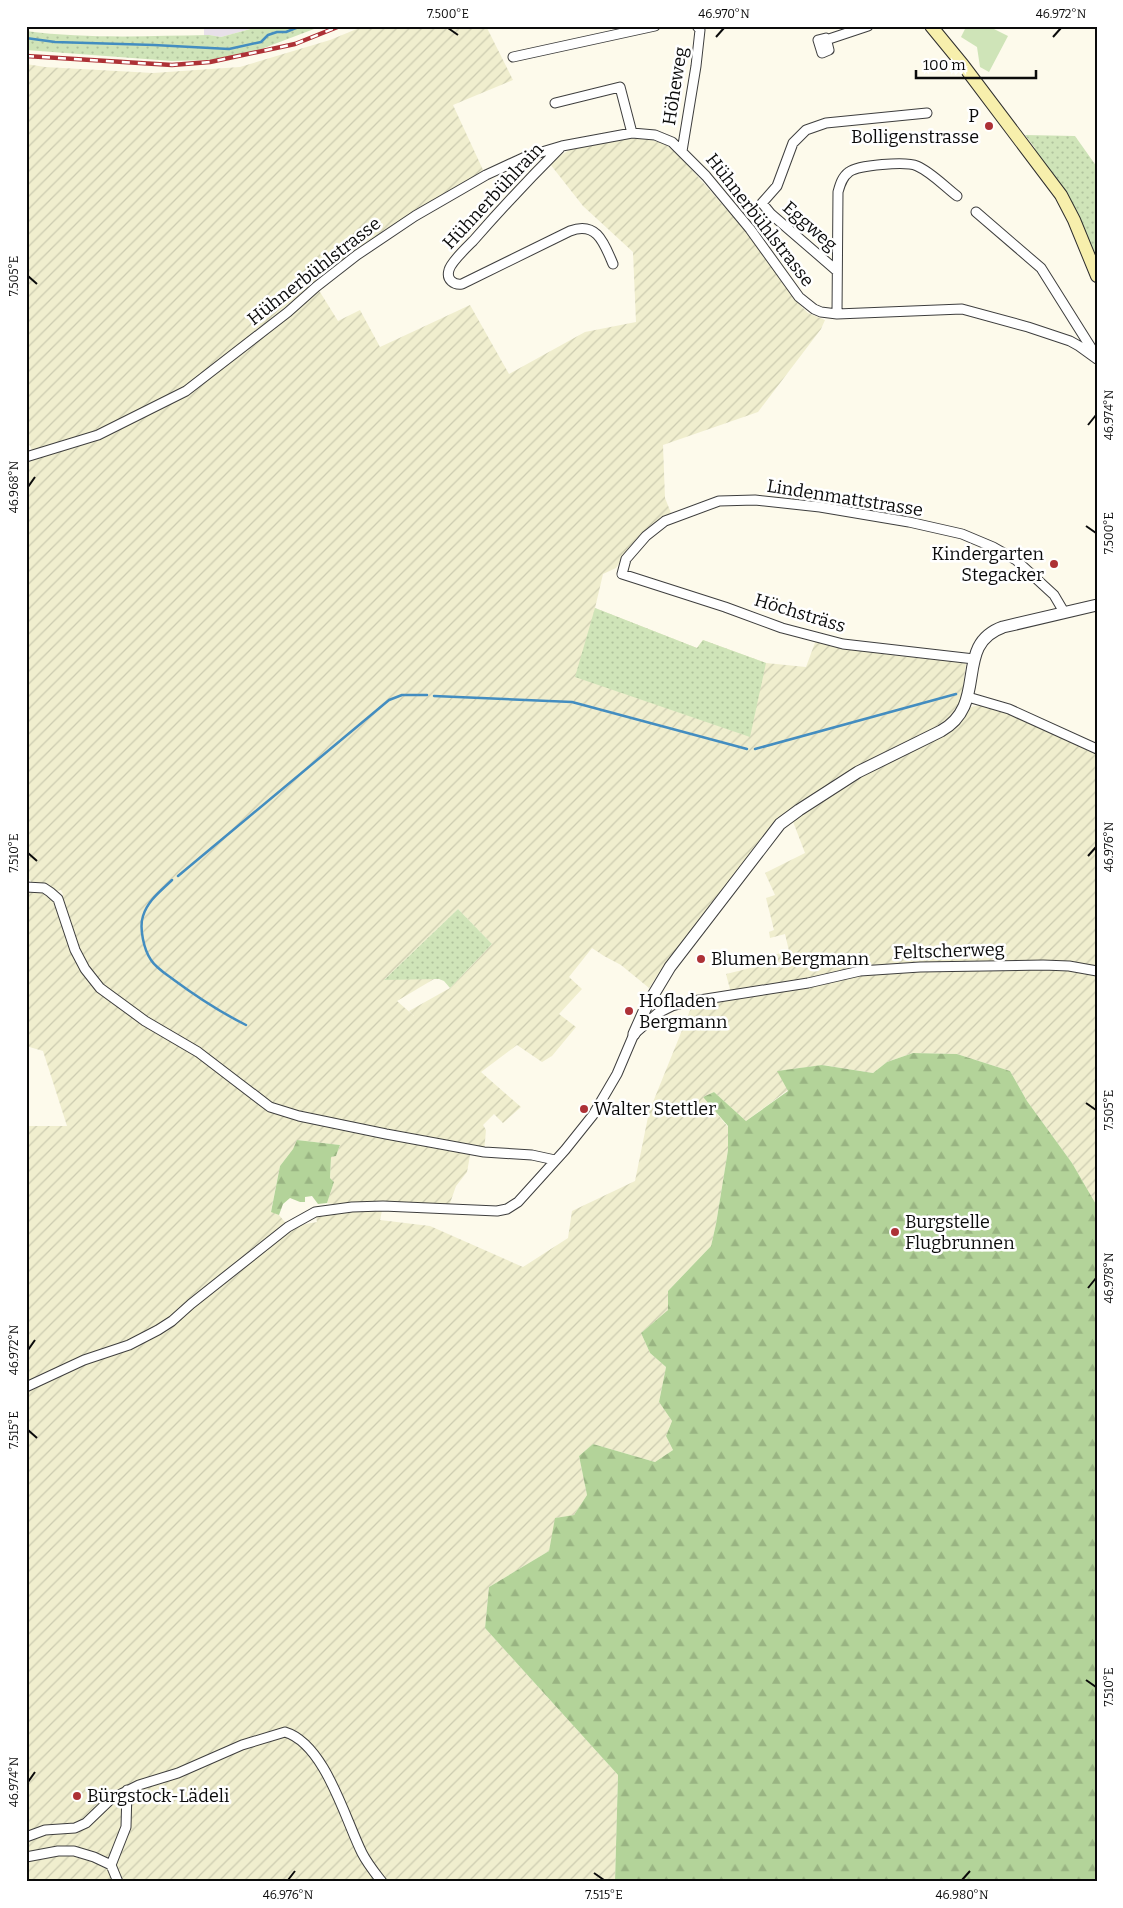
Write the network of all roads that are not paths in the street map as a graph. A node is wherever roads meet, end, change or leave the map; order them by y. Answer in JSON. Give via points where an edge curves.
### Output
{"nodes":[{"id":1,"x":655,"y":26,"type":"edge"},
{"id":2,"x":697,"y":26,"type":"edge"},
{"id":3,"x":868,"y":26,"type":"edge"},
{"id":4,"x":931,"y":26,"type":"edge"},
{"id":5,"x":826,"y":40,"type":"dead end"},
{"id":6,"x":513,"y":57,"type":"dead end"},
{"id":7,"x":555,"y":103,"type":"dead end"},
{"id":8,"x":927,"y":113,"type":"dead end"},
{"id":9,"x":632,"y":133,"type":"junction"},
{"id":10,"x":562,"y":146,"type":"junction"},
{"id":11,"x":682,"y":151,"type":"junction"},
{"id":12,"x":957,"y":196,"type":"dead end"},
{"id":13,"x":976,"y":212,"type":"dead end"},
{"id":14,"x":614,"y":264,"type":"dead end"},
{"id":15,"x":837,"y":270,"type":"junction"},
{"id":16,"x":1097,"y":276,"type":"edge"},
{"id":17,"x":836,"y":314,"type":"junction"},
{"id":18,"x":1097,"y":358,"type":"edge"},
{"id":19,"x":26,"y":457,"type":"edge"},
{"id":20,"x":622,"y":574,"type":"joint"},
{"id":21,"x":1097,"y":605,"type":"edge"},
{"id":22,"x":1064,"y":612,"type":"junction"},
{"id":23,"x":974,"y":659,"type":"junction"},
{"id":24,"x":968,"y":697,"type":"junction"},
{"id":25,"x":1097,"y":749,"type":"edge"},
{"id":26,"x":27,"y":887,"type":"edge"},
{"id":27,"x":1097,"y":971,"type":"edge"},
{"id":28,"x":634,"y":1034,"type":"junction"},
{"id":29,"x":555,"y":1160,"type":"junction"},
{"id":30,"x":26,"y":1387,"type":"edge"},
{"id":31,"x":127,"y":1790,"type":"junction"},
{"id":32,"x":26,"y":1837,"type":"edge"},
{"id":33,"x":26,"y":1857,"type":"edge"},
{"id":34,"x":111,"y":1865,"type":"junction"},
{"id":35,"x":118,"y":1882,"type":"edge"},
{"id":36,"x":382,"y":1882,"type":"edge"}],
"edges":[{"from":1,"to":6,"type":"street","name":"Höheweg"},
{"from":2,"to":11,"type":"street","name":"Höheweg","via":[[700,30],[696,66]]},
{"from":3,"to":5,"type":"street"},
{"from":4,"to":16,"type":"main road","via":[[1061,195]]},
{"from":7,"to":9,"type":"street","via":[[620,87]]},
{"from":8,"to":15,"type":"street","name":"Eggweg","via":[[826,124],[806,130],[793,143],[777,186],[762,203]]},
{"from":9,"to":10,"type":"street","name":"Hühnerbühlstrasse"},
{"from":9,"to":11,"type":"street","name":"Hühnerbühlstrasse","via":[[655,134]]},
{"from":10,"to":14,"type":"street","name":"Hühnerbühlrain","via":[[450,266],[449,278],[452,282],[465,283],[570,230],[584,227],[602,239]]},
{"from":10,"to":19,"type":"street","name":"Hühnerbühlstrasse","via":[[526,157],[486,175],[415,216],[350,260],[186,391],[98,435]]},
{"from":11,"to":17,"type":"street","name":"Hühnerbühlstrasse","via":[[750,229],[799,297],[814,309]]},
{"from":12,"to":15,"type":"street","name":"Eggweg","via":[[923,169],[908,163],[851,170],[844,176],[838,192]]},
{"from":13,"to":18,"type":"street","via":[[1041,268]]},
{"from":15,"to":17,"type":"street","name":"Eggweg"},
{"from":17,"to":18,"type":"street","name":"Hühnerbühlstrasse","via":[[962,309],[1070,341]]},
{"from":20,"to":22,"type":"street","name":"Lindenmattstrasse","via":[[626,559],[664,521],[719,501],[754,500],[820,507],[962,534],[1016,560],[1054,595]]},
{"from":20,"to":23,"type":"street","name":"Höchsträss","via":[[782,628],[842,644]]},
{"from":21,"to":22,"type":"street"},
{"from":22,"to":23,"type":"street","via":[[998,628],[981,643]]},
{"from":23,"to":24,"type":"street"},
{"from":24,"to":25,"type":"street","via":[[1009,709]]},
{"from":24,"to":28,"type":"street","via":[[962,712],[948,727],[858,772],[780,824],[670,967]]},
{"from":26,"to":29,"type":"street","via":[[44,888],[58,899],[76,950],[100,988],[145,1021],[198,1052],[270,1107],[386,1134],[484,1152]]},
{"from":27,"to":28,"type":"street","name":"Feltscherweg","via":[[1043,965],[860,971],[679,1004],[658,1013]]},
{"from":28,"to":29,"type":"street","via":[[606,1095]]},
{"from":29,"to":30,"type":"street","via":[[518,1202],[502,1210],[383,1206],[315,1212],[288,1226],[158,1330]]},
{"from":31,"to":32,"type":"street","via":[[105,1803],[81,1826],[70,1830],[45,1830]]},
{"from":31,"to":34,"type":"street","via":[[126,1827]]},
{"from":31,"to":36,"type":"street","via":[[183,1771],[242,1745],[279,1733],[291,1734],[312,1752],[329,1778],[362,1855]]},
{"from":33,"to":34,"type":"street","via":[[74,1851]]},
{"from":34,"to":35,"type":"street"}]}
